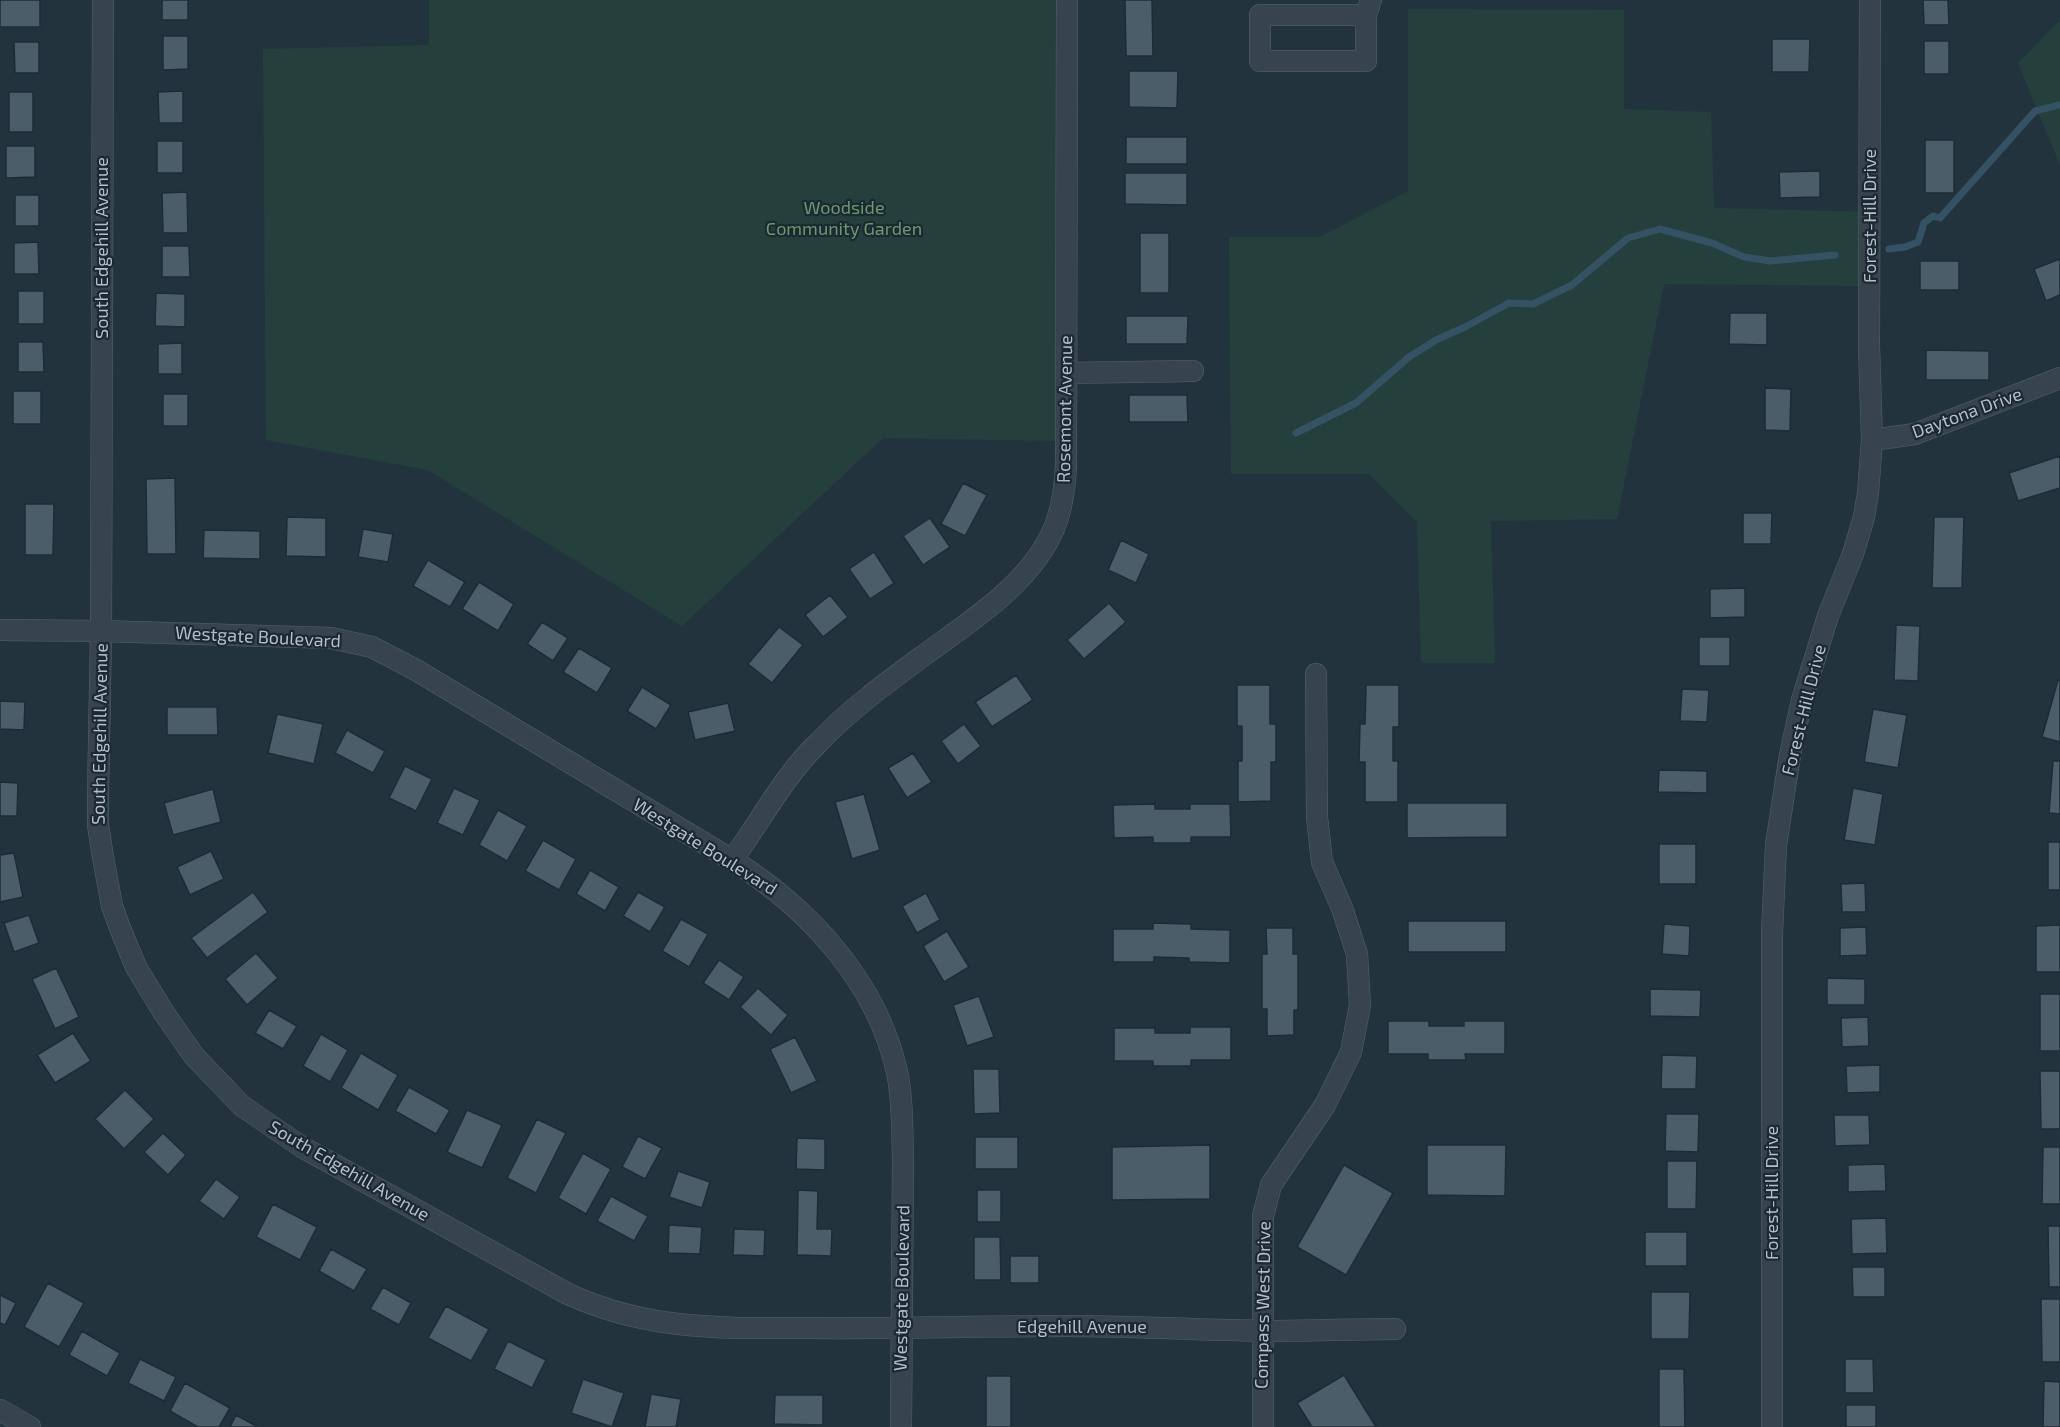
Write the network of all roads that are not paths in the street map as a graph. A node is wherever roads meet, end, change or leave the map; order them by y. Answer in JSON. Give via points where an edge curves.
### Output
{"nodes":[{"id":1,"x":103,"y":0,"type":"edge"},
{"id":2,"x":1067,"y":0,"type":"edge"},
{"id":3,"x":1870,"y":0,"type":"edge"},
{"id":4,"x":1369,"y":7,"type":"edge"},
{"id":5,"x":1192,"y":371,"type":"dead end"},
{"id":6,"x":1066,"y":373,"type":"junction"},
{"id":7,"x":2060,"y":378,"type":"edge"},
{"id":8,"x":1872,"y":440,"type":"junction"},
{"id":9,"x":0,"y":630,"type":"edge"},
{"id":10,"x":101,"y":630,"type":"junction"},
{"id":11,"x":1316,"y":674,"type":"dead end"},
{"id":12,"x":732,"y":860,"type":"junction"},
{"id":13,"x":901,"y":1329,"type":"junction"},
{"id":14,"x":1395,"y":1329,"type":"dead end"},
{"id":15,"x":1263,"y":1331,"type":"junction"},
{"id":16,"x":0,"y":1410,"type":"edge"},
{"id":17,"x":30,"y":1427,"type":"edge"},
{"id":18,"x":901,"y":1427,"type":"edge"},
{"id":19,"x":1263,"y":1427,"type":"edge"},
{"id":20,"x":1772,"y":1427,"type":"edge"}],
"edges":[{"from":1,"to":10,"type":"street","name":"South Edgehill Avenue"},
{"from":2,"to":6,"type":"street","name":"Rosemont Avenue"},
{"from":3,"to":8,"type":"street","name":"Forest-Hill Drive"},
{"from":4,"to":4,"type":"street","via":[[1366,61],[1260,61],[1260,15]]},
{"from":5,"to":6,"type":"street"},
{"from":6,"to":12,"type":"street","name":"Rosemont Avenue","via":[[1065,489],[1051,535],[1041,552],[993,606],[882,686],[819,741],[795,767]]},
{"from":7,"to":8,"type":"street","name":"Daytona Drive","via":[[1914,434]]},
{"from":8,"to":20,"type":"street","name":"Forest-Hill Drive","via":[[1864,517],[1802,700],[1776,845],[1772,933]]},
{"from":9,"to":10,"type":"street","name":"Westgate Boulevard"},
{"from":10,"to":12,"type":"street","name":"Westgate Boulevard","via":[[331,638],[372,647]]},
{"from":10,"to":13,"type":"street","name":"South Edgehill Avenue","via":[[98,825],[112,906],[136,967],[164,1013],[194,1056],[242,1106],[322,1159],[568,1294],[615,1313],[696,1326]]},
{"from":11,"to":15,"type":"street","name":"Compass West Drive","via":[[1317,817],[1322,862],[1357,954],[1360,1005],[1346,1063],[1324,1105],[1271,1185],[1263,1216]]},
{"from":12,"to":13,"type":"street","name":"Westgate Boulevard","via":[[796,907],[830,944],[880,1021],[897,1075],[903,1149]]},
{"from":13,"to":15,"type":"street","name":"Edgehill Avenue","via":[[1068,1326]]},
{"from":13,"to":18,"type":"street","name":"Westgate Boulevard"},
{"from":14,"to":15,"type":"street","name":"Edgehill Avenue"},
{"from":15,"to":19,"type":"street","name":"Compass West Drive"},
{"from":16,"to":17,"type":"street"}]}
